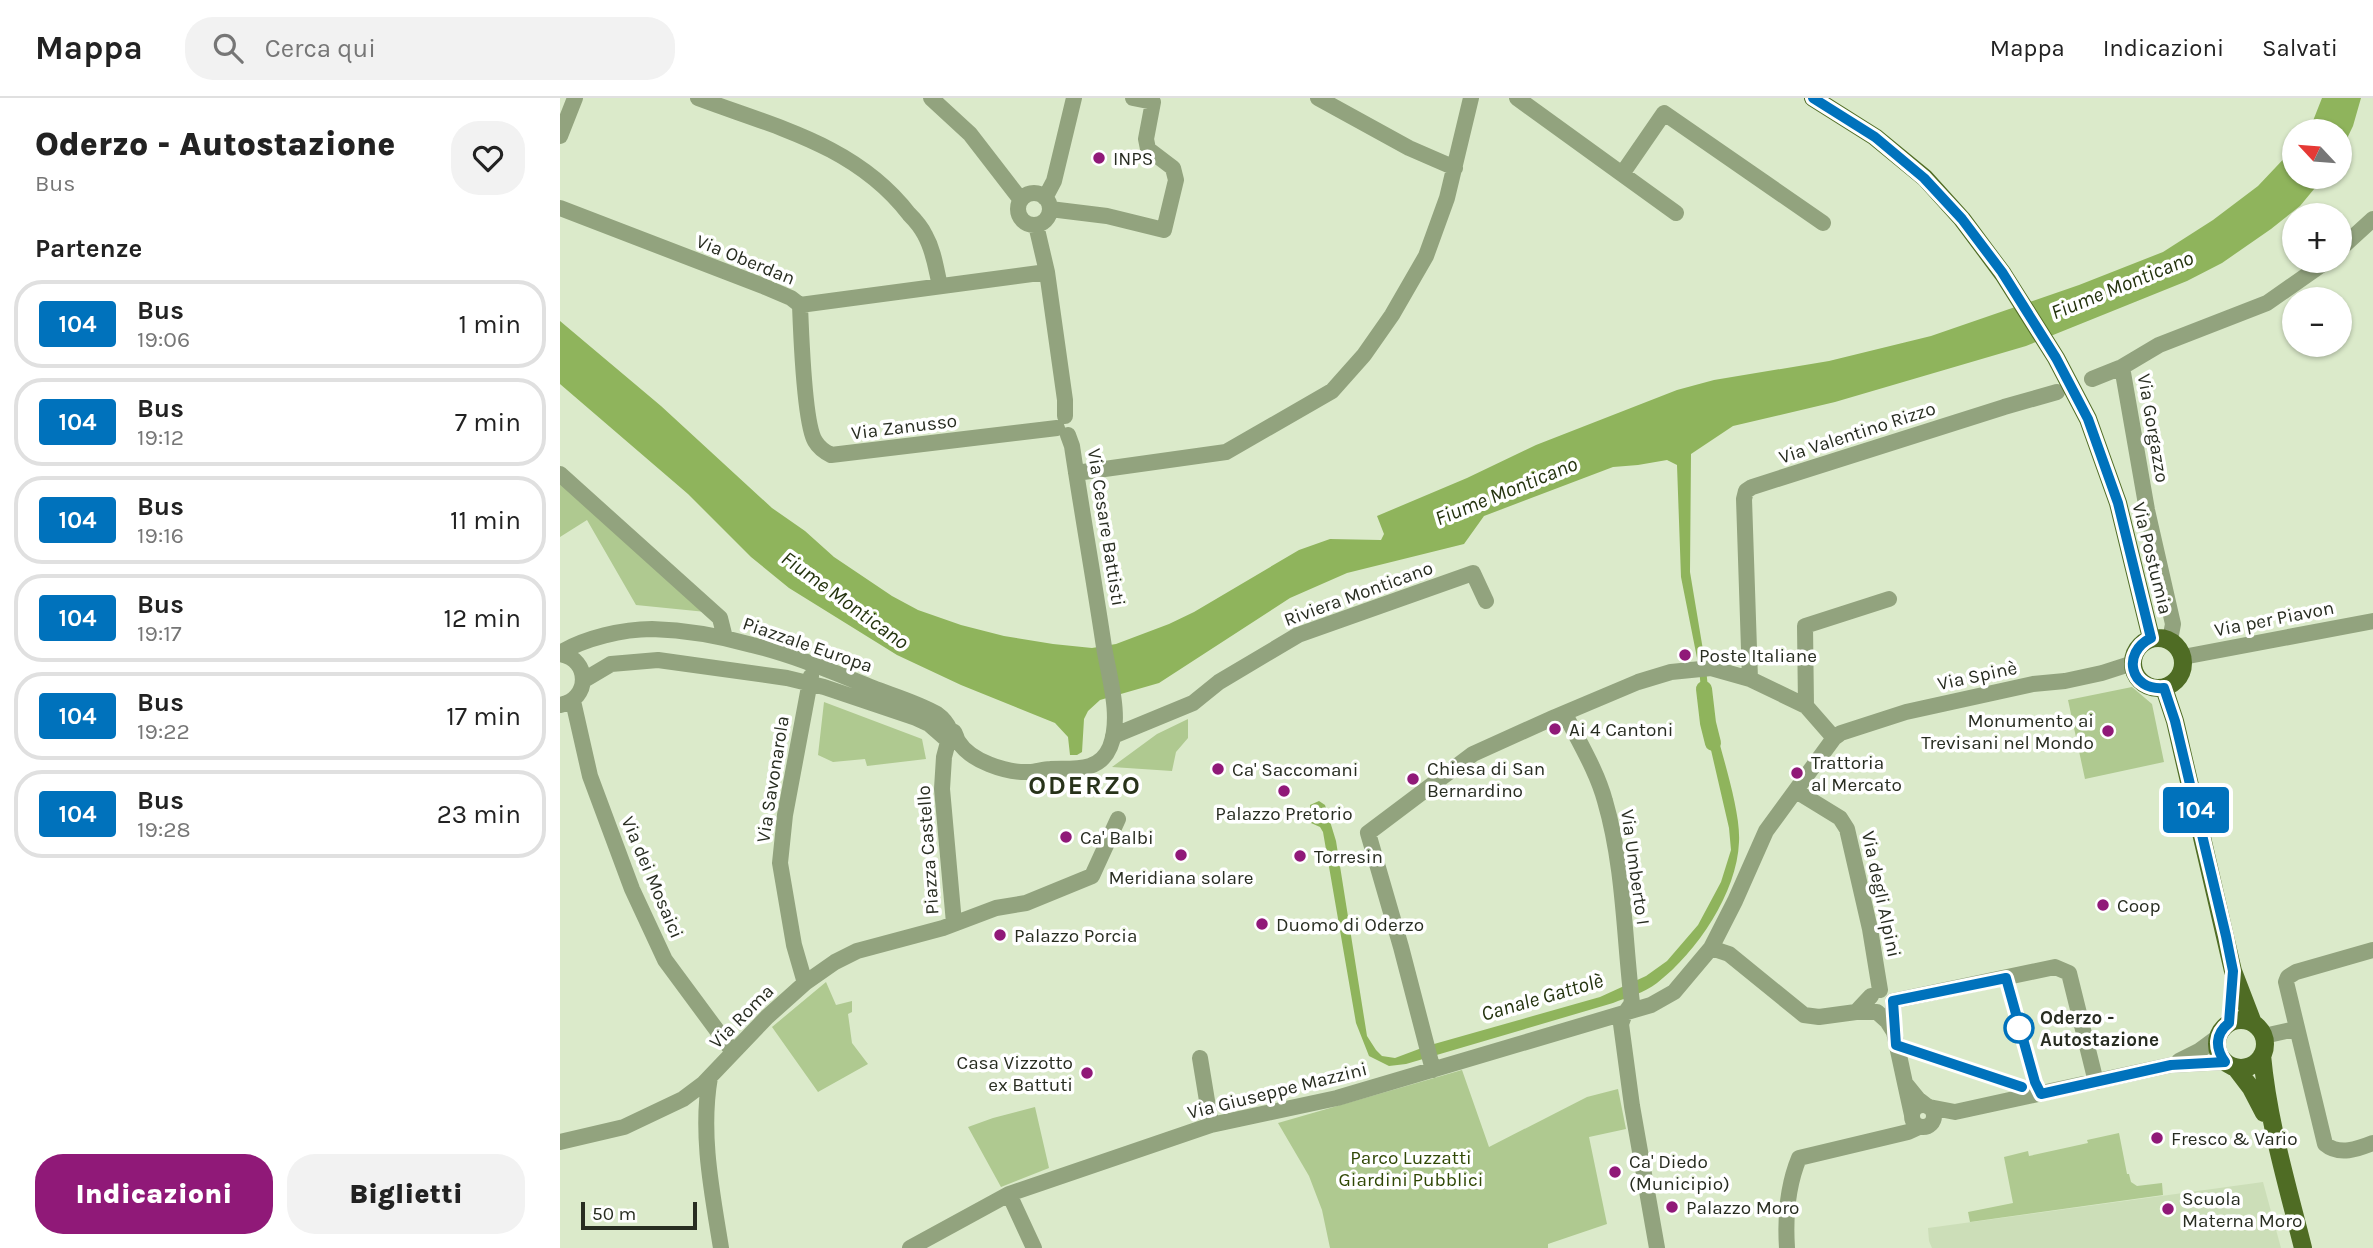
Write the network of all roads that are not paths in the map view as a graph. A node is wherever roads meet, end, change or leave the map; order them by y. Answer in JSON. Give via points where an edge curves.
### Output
{"nodes":[{"id":1,"x":575,"y":98,"type":"edge"},
{"id":2,"x":698,"y":98,"type":"edge"},
{"id":3,"x":931,"y":98,"type":"edge"},
{"id":4,"x":1074,"y":98,"type":"edge"},
{"id":5,"x":1133,"y":98,"type":"edge"},
{"id":6,"x":1318,"y":98,"type":"edge"},
{"id":7,"x":1471,"y":98,"type":"edge"},
{"id":8,"x":1517,"y":98,"type":"edge"},
{"id":9,"x":1813,"y":98,"type":"edge"},
{"id":10,"x":560,"y":136,"type":"edge"},
{"id":11,"x":1455,"y":167,"type":"junction"},
{"id":12,"x":1622,"y":174,"type":"junction"},
{"id":13,"x":1021,"y":200,"type":"junction"},
{"id":14,"x":1047,"y":203,"type":"junction"},
{"id":15,"x":560,"y":208,"type":"edge"},
{"id":16,"x":1676,"y":213,"type":"dead end"},
{"id":17,"x":2373,"y":219,"type":"edge"},
{"id":18,"x":1823,"y":223,"type":"dead end"},
{"id":19,"x":1036,"y":225,"type":"junction"},
{"id":20,"x":2352,"y":238,"type":"edge"},
{"id":21,"x":1046,"y":272,"type":"junction"},
{"id":22,"x":2310,"y":273,"type":"edge"},
{"id":23,"x":940,"y":286,"type":"junction"},
{"id":24,"x":800,"y":305,"type":"junction"},
{"id":25,"x":2122,"y":366,"type":"junction"},
{"id":26,"x":2092,"y":379,"type":"dead end"},
{"id":27,"x":2057,"y":393,"type":"dead end"},
{"id":28,"x":1063,"y":426,"type":"junction"},
{"id":29,"x":1076,"y":473,"type":"junction"},
{"id":30,"x":560,"y":474,"type":"edge"},
{"id":31,"x":1889,"y":599,"type":"dead end"},
{"id":32,"x":1486,"y":601,"type":"dead end"},
{"id":33,"x":2373,"y":621,"type":"edge"},
{"id":34,"x":725,"y":638,"type":"junction"},
{"id":35,"x":2151,"y":638,"type":"junction"},
{"id":36,"x":2170,"y":640,"type":"junction"},
{"id":37,"x":560,"y":654,"type":"edge"},
{"id":38,"x":2183,"y":657,"type":"junction"},
{"id":39,"x":809,"y":663,"type":"junction"},
{"id":40,"x":2133,"y":663,"type":"junction"},
{"id":41,"x":1750,"y":679,"type":"junction"},
{"id":42,"x":584,"y":680,"type":"junction"},
{"id":43,"x":802,"y":682,"type":"junction"},
{"id":44,"x":2164,"y":688,"type":"junction"},
{"id":45,"x":566,"y":703,"type":"edge"},
{"id":46,"x":1806,"y":706,"type":"junction"},
{"id":47,"x":1565,"y":714,"type":"junction"},
{"id":48,"x":1113,"y":736,"type":"junction"},
{"id":49,"x":950,"y":737,"type":"junction"},
{"id":50,"x":1834,"y":738,"type":"junction"},
{"id":51,"x":1796,"y":791,"type":"junction"},
{"id":52,"x":1118,"y":819,"type":"dead end"},
{"id":53,"x":954,"y":923,"type":"junction"},
{"id":54,"x":1711,"y":948,"type":"junction"},
{"id":55,"x":2373,"y":950,"type":"edge"},
{"id":56,"x":2233,"y":971,"type":"junction"},
{"id":57,"x":805,"y":983,"type":"junction"},
{"id":58,"x":1876,"y":999,"type":"junction"},
{"id":59,"x":1893,"y":1001,"type":"junction"},
{"id":60,"x":1629,"y":1008,"type":"junction"},
{"id":61,"x":2295,"y":1029,"type":"junction"},
{"id":62,"x":2224,"y":1030,"type":"junction"},
{"id":63,"x":2259,"y":1030,"type":"junction"},
{"id":64,"x":1894,"y":1032,"type":"junction"},
{"id":65,"x":733,"y":1052,"type":"junction"},
{"id":66,"x":2262,"y":1055,"type":"junction"},
{"id":67,"x":1200,"y":1058,"type":"dead end"},
{"id":68,"x":2230,"y":1064,"type":"junction"},
{"id":69,"x":1432,"y":1065,"type":"junction"},
{"id":70,"x":2171,"y":1065,"type":"junction"},
{"id":71,"x":710,"y":1077,"type":"junction"},
{"id":72,"x":2096,"y":1082,"type":"junction"},
{"id":73,"x":1905,"y":1083,"type":"junction"},
{"id":74,"x":1206,"y":1096,"type":"junction"},
{"id":75,"x":683,"y":1099,"type":"junction"},
{"id":76,"x":1928,"y":1106,"type":"junction"},
{"id":77,"x":1955,"y":1112,"type":"junction"},
{"id":78,"x":1234,"y":1119,"type":"junction"},
{"id":79,"x":706,"y":1121,"type":"junction"},
{"id":80,"x":1919,"y":1121,"type":"junction"},
{"id":81,"x":1211,"y":1125,"type":"junction"},
{"id":82,"x":2274,"y":1131,"type":"junction"},
{"id":83,"x":560,"y":1142,"type":"edge"},
{"id":84,"x":2373,"y":1143,"type":"edge"},
{"id":85,"x":1009,"y":1194,"type":"junction"},
{"id":86,"x":721,"y":1248,"type":"edge"},
{"id":87,"x":910,"y":1248,"type":"edge"},
{"id":88,"x":1034,"y":1248,"type":"edge"},
{"id":89,"x":1657,"y":1248,"type":"edge"},
{"id":90,"x":1787,"y":1248,"type":"edge"},
{"id":91,"x":2303,"y":1248,"type":"edge"}],
"edges":[{"from":1,"to":10,"type":"street"},
{"from":2,"to":23,"type":"street","via":[[820,143],[881,181],[925,233]]},
{"from":3,"to":13,"type":"street","via":[[971,134]]},
{"from":4,"to":14,"type":"street"},
{"from":5,"to":14,"type":"street","via":[[1153,102],[1148,149],[1173,168],[1176,180],[1164,229]]},
{"from":6,"to":11,"type":"street","via":[[1409,148]]},
{"from":7,"to":11,"type":"street"},
{"from":8,"to":12,"type":"street"},
{"from":9,"to":35,"type":"main road","name":"Via Postumia","via":[[1875,137],[1924,178],[1962,219],[2010,284],[2088,419],[2118,503]]},
{"from":11,"to":29,"type":"street","via":[[1426,256],[1392,315],[1332,391],[1226,452]]},
{"from":12,"to":16,"type":"street"},
{"from":12,"to":18,"type":"street","via":[[1664,113]]},
{"from":13,"to":14,"type":"street","via":[[1030,194],[1040,195]]},
{"from":13,"to":19,"type":"street","name":"Via Cesare Battisti","via":[[1020,215],[1026,223]]},
{"from":14,"to":19,"type":"street","via":[[1044,221]]},
{"from":15,"to":24,"type":"street","name":"Via Oberdan","via":[[763,286]]},
{"from":17,"to":20,"type":"street"},
{"from":19,"to":21,"type":"street","name":"Via Cesare Battisti"},
{"from":21,"to":23,"type":"street","name":"Via Oberdan"},
{"from":21,"to":28,"type":"street","name":"Via Cesare Battisti","via":[[1065,400]]},
{"from":22,"to":25,"type":"street","name":"Via Gorgazzo","via":[[2267,303],[2159,345]]},
{"from":23,"to":24,"type":"street","name":"Via Oberdan"},
{"from":24,"to":28,"type":"street","name":"Via Zanusso","via":[[809,418],[814,440],[831,455]]},
{"from":25,"to":26,"type":"street"},
{"from":25,"to":36,"type":"street","name":"Via Gorgazzo","via":[[2173,624]]},
{"from":27,"to":41,"type":"street","name":"Via Valentino Rizzo","via":[[1746,491]]},
{"from":28,"to":29,"type":"street","name":"Via Cesare Battisti"},
{"from":29,"to":48,"type":"street","name":"Via Cesare Battisti","via":[[1114,713]]},
{"from":30,"to":34,"type":"street","via":[[720,618]]},
{"from":31,"to":46,"type":"street","via":[[1805,626]]},
{"from":32,"to":48,"type":"street","name":"Riviera Monticano","via":[[1473,573],[1298,635],[1193,703]]},
{"from":33,"to":38,"type":"street","name":"Via per Piavon"},
{"from":34,"to":37,"type":"street","name":"Piazzale Europa","via":[[638,630],[574,645]]},
{"from":34,"to":39,"type":"street","name":"Piazzale Europa"},
{"from":35,"to":36,"type":"main road","name":"Via Postumia"},
{"from":35,"to":40,"type":"main road","name":"Via Postumia","via":[[2138,648]]},
{"from":36,"to":38,"type":"main road","name":"Via Postumia"},
{"from":37,"to":42,"type":"street","name":"Piazzale Europa","via":[[574,659]]},
{"from":38,"to":44,"type":"main road","via":[[2182,673]]},
{"from":39,"to":43,"type":"street","name":"Via Savonarola"},
{"from":39,"to":49,"type":"street","name":"Piazzale Europa","via":[[934,712],[947,723]]},
{"from":40,"to":44,"type":"main road","via":[[2142,683]]},
{"from":40,"to":50,"type":"street","name":"Via Spinè","via":[[1906,712]]},
{"from":41,"to":46,"type":"street"},
{"from":41,"to":47,"type":"street","via":[[1704,668],[1658,675]]},
{"from":42,"to":43,"type":"street","via":[[611,664],[658,660]]},
{"from":42,"to":45,"type":"street","via":[[579,695]]},
{"from":43,"to":49,"type":"street","via":[[916,718]]},
{"from":43,"to":57,"type":"street","name":"Via Savonarola","via":[[780,863]]},
{"from":44,"to":56,"type":"main road"},
{"from":45,"to":65,"type":"street","name":"Via dei Mosaici","via":[[632,889],[666,960]]},
{"from":46,"to":50,"type":"street"},
{"from":47,"to":60,"type":"street","name":"Via Umberto I","via":[[1600,788],[1612,827]]},
{"from":47,"to":69,"type":"street","via":[[1473,754],[1368,833]]},
{"from":48,"to":49,"type":"street","via":[[1104,756],[1091,766],[1029,772],[988,764]]},
{"from":49,"to":53,"type":"street","name":"Piazza Castello","via":[[942,789]]},
{"from":50,"to":51,"type":"street","name":"Via Giuseppe Mazzini"},
{"from":51,"to":54,"type":"street","name":"Via Giuseppe Mazzini","via":[[1766,831]]},
{"from":51,"to":58,"type":"street","name":"Via degli Alpini","via":[[1840,818],[1847,829],[1870,929]]},
{"from":52,"to":53,"type":"street","name":"Piazza Castello","via":[[1092,876]]},
{"from":53,"to":57,"type":"street","name":"Via Roma","via":[[857,951]]},
{"from":54,"to":58,"type":"street","via":[[1729,954],[1804,1016],[1856,1012]]},
{"from":54,"to":60,"type":"street","name":"Via Giuseppe Mazzini","via":[[1674,992],[1650,1005]]},
{"from":55,"to":61,"type":"street","via":[[2288,977]]},
{"from":56,"to":62,"type":"main road"},
{"from":56,"to":63,"type":"main road"},
{"from":57,"to":65,"type":"street","name":"Via Roma"},
{"from":58,"to":59,"type":"street","via":[[1890,994]]},
{"from":58,"to":64,"type":"street"},
{"from":59,"to":64,"type":"street"},
{"from":59,"to":72,"type":"street","via":[[2055,967],[2069,973]]},
{"from":60,"to":69,"type":"street","name":"Via Giuseppe Mazzini"},
{"from":60,"to":89,"type":"street","name":"Via Umberto I","via":[[1621,1024]]},
{"from":61,"to":63,"type":"street"},
{"from":61,"to":84,"type":"street","via":[[2325,1144],[2337,1151]]},
{"from":62,"to":63,"type":"main road","via":[[2240,1019]]},
{"from":62,"to":68,"type":"main road","via":[[2219,1054]]},
{"from":62,"to":70,"type":"street","via":[[2199,1051]]},
{"from":63,"to":66,"type":"main road","via":[[2266,1044]]},
{"from":64,"to":73,"type":"street"},
{"from":65,"to":71,"type":"street","name":"Via Roma"},
{"from":66,"to":68,"type":"main road","via":[[2247,1067]]},
{"from":66,"to":82,"type":"main road"},
{"from":67,"to":74,"type":"street"},
{"from":68,"to":70,"type":"street"},
{"from":68,"to":82,"type":"main road","via":[[2251,1088]]},
{"from":69,"to":78,"type":"street","name":"Via Giuseppe Mazzini","via":[[1337,1098]]},
{"from":70,"to":72,"type":"street"},
{"from":71,"to":75,"type":"street","name":"Via Roma"},
{"from":71,"to":79,"type":"street"},
{"from":72,"to":77,"type":"street"},
{"from":73,"to":76,"type":"street"},
{"from":73,"to":80,"type":"street"},
{"from":74,"to":78,"type":"street"},
{"from":74,"to":81,"type":"street"},
{"from":75,"to":79,"type":"street","via":[[695,1104]]},
{"from":75,"to":83,"type":"street","name":"Via Roma","via":[[624,1127]]},
{"from":76,"to":77,"type":"street"},
{"from":76,"to":80,"type":"street","via":[[1934,1112]]},
{"from":77,"to":80,"type":"street"},
{"from":78,"to":81,"type":"street","name":"Via Giuseppe Mazzini"},
{"from":79,"to":86,"type":"street"},
{"from":80,"to":90,"type":"street","via":[[1895,1135],[1800,1158],[1790,1181]]},
{"from":81,"to":85,"type":"street","name":"Via Giuseppe Mazzini"},
{"from":82,"to":91,"type":"main road"},
{"from":85,"to":87,"type":"street","name":"Via Giuseppe Mazzini"},
{"from":85,"to":88,"type":"street"}]}
